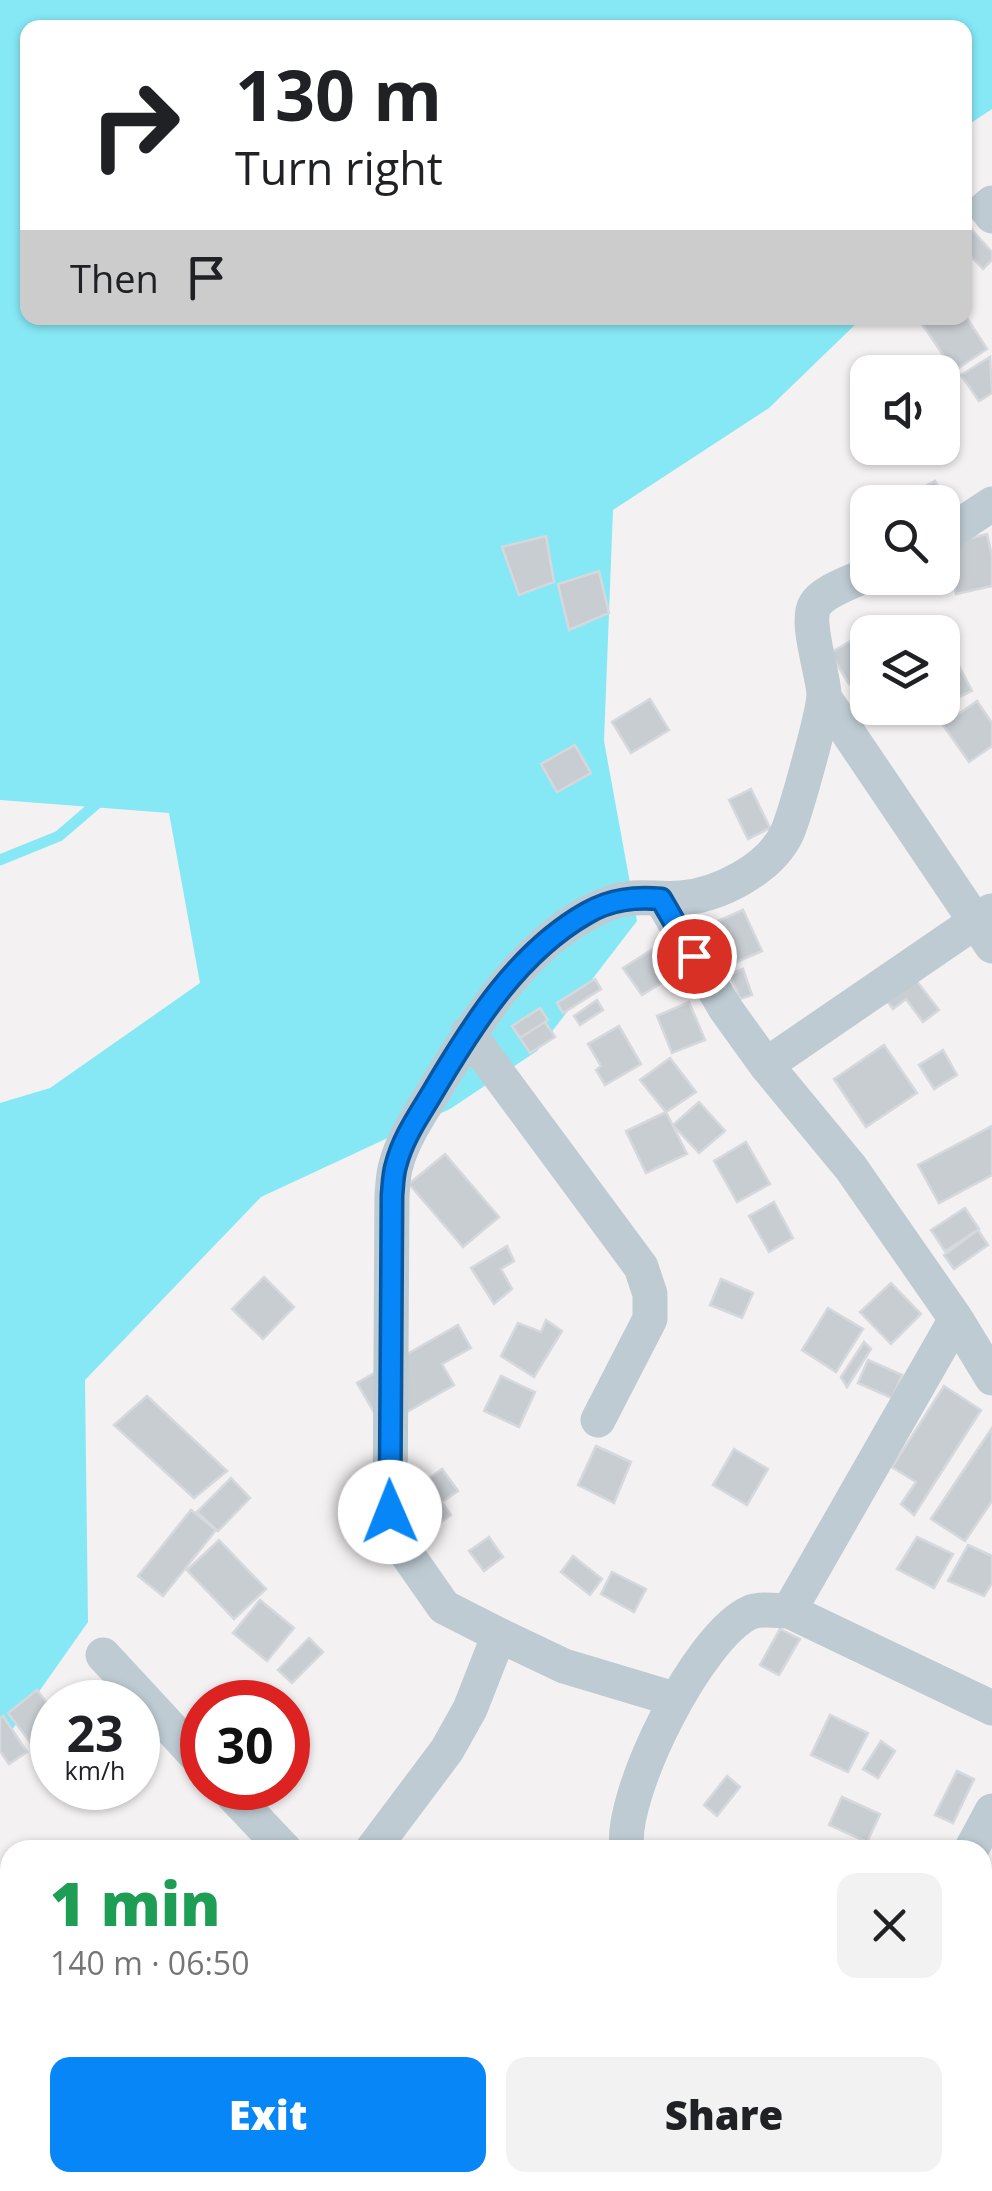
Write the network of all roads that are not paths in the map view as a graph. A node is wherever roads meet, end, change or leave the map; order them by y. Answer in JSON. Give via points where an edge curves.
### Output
{"nodes":[{"id":1,"x":992,"y":203,"type":"edge"},
{"id":2,"x":992,"y":216,"type":"edge"},
{"id":3,"x":992,"y":504,"type":"edge"},
{"id":4,"x":960,"y":524,"type":"edge"},
{"id":5,"x":850,"y":583,"type":"edge"},
{"id":6,"x":824,"y":697,"type":"junction"},
{"id":7,"x":661,"y":899,"type":"junction"},
{"id":8,"x":986,"y":926,"type":"edge"},
{"id":9,"x":468,"y":1033,"type":"junction"},
{"id":10,"x":766,"y":1065,"type":"junction"},
{"id":11,"x":956,"y":1320,"type":"junction"},
{"id":12,"x":992,"y":1378,"type":"edge"},
{"id":13,"x":598,"y":1420,"type":"dead end"},
{"id":14,"x":790,"y":1611,"type":"junction"},
{"id":15,"x":499,"y":1635,"type":"junction"},
{"id":16,"x":103,"y":1655,"type":"dead end"},
{"id":17,"x":674,"y":1699,"type":"junction"},
{"id":18,"x":992,"y":1708,"type":"edge"},
{"id":19,"x":180,"y":1738,"type":"edge"},
{"id":20,"x":247,"y":1810,"type":"edge"},
{"id":21,"x":275,"y":1840,"type":"edge"},
{"id":22,"x":380,"y":1840,"type":"edge"},
{"id":23,"x":625,"y":1840,"type":"edge"}],
"edges":[{"from":1,"to":2,"type":"street","via":[[986,208]]},
{"from":3,"to":4,"type":"street"},
{"from":5,"to":6,"type":"street","via":[[815,605]]},
{"from":6,"to":7,"type":"street","via":[[786,835],[771,855],[712,892]]},
{"from":6,"to":8,"type":"street"},
{"from":7,"to":9,"type":"street","via":[[616,900],[586,913],[542,948]]},
{"from":7,"to":10,"type":"street"},
{"from":8,"to":10,"type":"street"},
{"from":9,"to":13,"type":"street","via":[[641,1267],[650,1319]]},
{"from":9,"to":15,"type":"street","via":[[395,1166],[390,1512],[402,1547],[444,1608]]},
{"from":10,"to":11,"type":"street","via":[[851,1168]]},
{"from":11,"to":12,"type":"street"},
{"from":11,"to":14,"type":"street"},
{"from":14,"to":17,"type":"street","via":[[754,1610],[728,1627]]},
{"from":14,"to":18,"type":"street"},
{"from":15,"to":17,"type":"street","via":[[564,1666]]},
{"from":15,"to":22,"type":"street","via":[[447,1750]]},
{"from":16,"to":19,"type":"street"},
{"from":17,"to":23,"type":"street","via":[[631,1802]]},
{"from":20,"to":21,"type":"street"}]}
